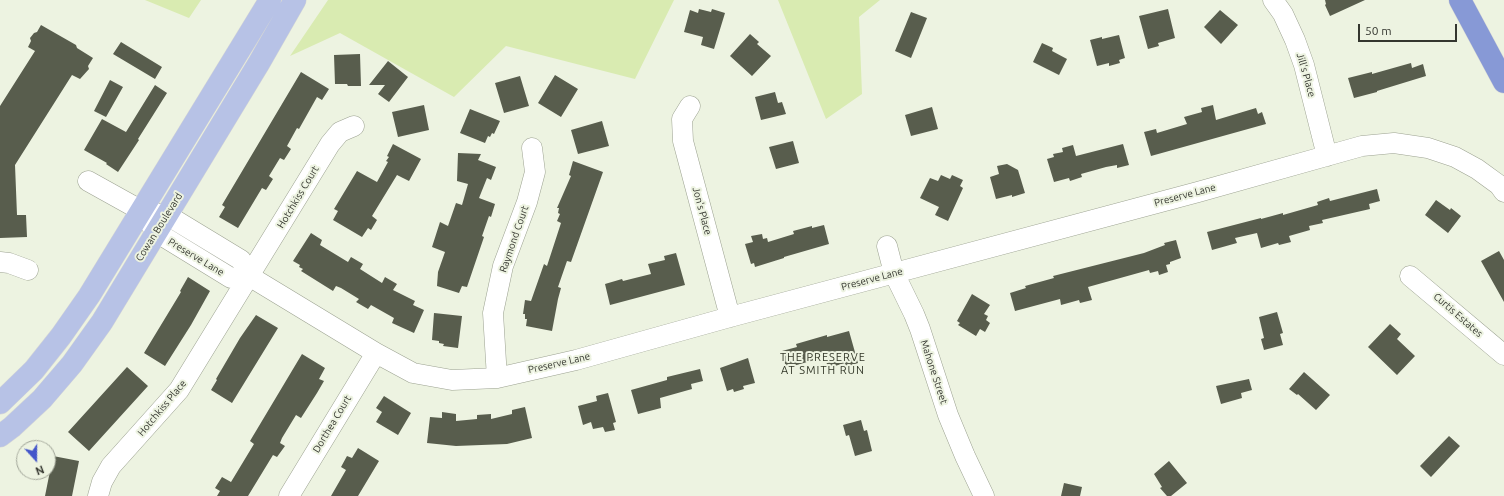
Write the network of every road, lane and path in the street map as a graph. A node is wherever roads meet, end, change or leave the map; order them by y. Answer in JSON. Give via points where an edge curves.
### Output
{"nodes":[{"id":1,"x":270,"y":0,"type":"edge"},
{"id":2,"x":295,"y":0,"type":"edge"},
{"id":3,"x":1273,"y":0,"type":"edge"},
{"id":4,"x":1460,"y":0,"type":"edge"},
{"id":5,"x":1504,"y":82,"type":"edge"},
{"id":6,"x":690,"y":106,"type":"dead end"},
{"id":7,"x":354,"y":126,"type":"dead end"},
{"id":8,"x":532,"y":148,"type":"dead end"},
{"id":9,"x":1327,"y":156,"type":"junction"},
{"id":10,"x":88,"y":181,"type":"dead end"},
{"id":11,"x":1504,"y":192,"type":"edge"},
{"id":12,"x":142,"y":211,"type":"junction"},
{"id":13,"x":161,"y":224,"type":"junction"},
{"id":14,"x":887,"y":246,"type":"dead end"},
{"id":15,"x":0,"y":262,"type":"edge"},
{"id":16,"x":28,"y":270,"type":"dead end"},
{"id":17,"x":894,"y":273,"type":"junction"},
{"id":18,"x":249,"y":276,"type":"junction"},
{"id":19,"x":1410,"y":276,"type":"dead end"},
{"id":20,"x":730,"y":317,"type":"junction"},
{"id":21,"x":376,"y":353,"type":"junction"},
{"id":22,"x":1504,"y":355,"type":"edge"},
{"id":23,"x":497,"y":378,"type":"junction"},
{"id":24,"x":0,"y":403,"type":"edge"},
{"id":25,"x":0,"y":436,"type":"edge"},
{"id":26,"x":98,"y":496,"type":"edge"},
{"id":27,"x":289,"y":496,"type":"edge"},
{"id":28,"x":984,"y":496,"type":"edge"}],
"edges":[{"from":1,"to":12,"type":"main road"},
{"from":2,"to":13,"type":"main road","name":"Cowan Boulevard"},
{"from":3,"to":9,"type":"street","name":"Jill's Place","via":[[1283,14],[1304,64]]},
{"from":4,"to":5,"type":"highway"},
{"from":6,"to":20,"type":"street","name":"Jon's Place","via":[[682,119],[683,141]]},
{"from":7,"to":18,"type":"street","name":"Hotchkiss Court","via":[[340,132],[330,144]]},
{"from":8,"to":23,"type":"street","name":"Raymond Court","via":[[535,172],[527,202],[503,266],[493,313]]},
{"from":9,"to":11,"type":"street","name":"Preserve Lane","via":[[1362,146],[1394,143],[1428,148],[1461,160],[1499,185]]},
{"from":9,"to":17,"type":"street","name":"Preserve Lane"},
{"from":10,"to":12,"type":"street"},
{"from":12,"to":13,"type":"street","name":"Preserve Lane"},
{"from":12,"to":24,"type":"main road","via":[[61,336],[34,370]]},
{"from":13,"to":18,"type":"street","name":"Preserve Lane","via":[[231,278]]},
{"from":13,"to":25,"type":"main road","name":"Cowan Boulevard","via":[[102,322],[72,364],[42,399]]},
{"from":14,"to":17,"type":"street","name":"Mahone Street"},
{"from":15,"to":16,"type":"street"},
{"from":17,"to":20,"type":"street","name":"Preserve Lane"},
{"from":17,"to":28,"type":"street","name":"Mahone Street","via":[[914,314],[948,415]]},
{"from":18,"to":21,"type":"street","name":"Preserve Lane"},
{"from":18,"to":26,"type":"street","name":"Hotchkiss Place","via":[[179,390],[111,466]]},
{"from":19,"to":22,"type":"street","name":"Curtis Estates"},
{"from":20,"to":23,"type":"street","name":"Preserve Lane","via":[[576,360]]},
{"from":21,"to":23,"type":"street","name":"Preserve Lane","via":[[413,373],[452,380]]},
{"from":21,"to":27,"type":"street","name":"Dorthea Court"}]}
